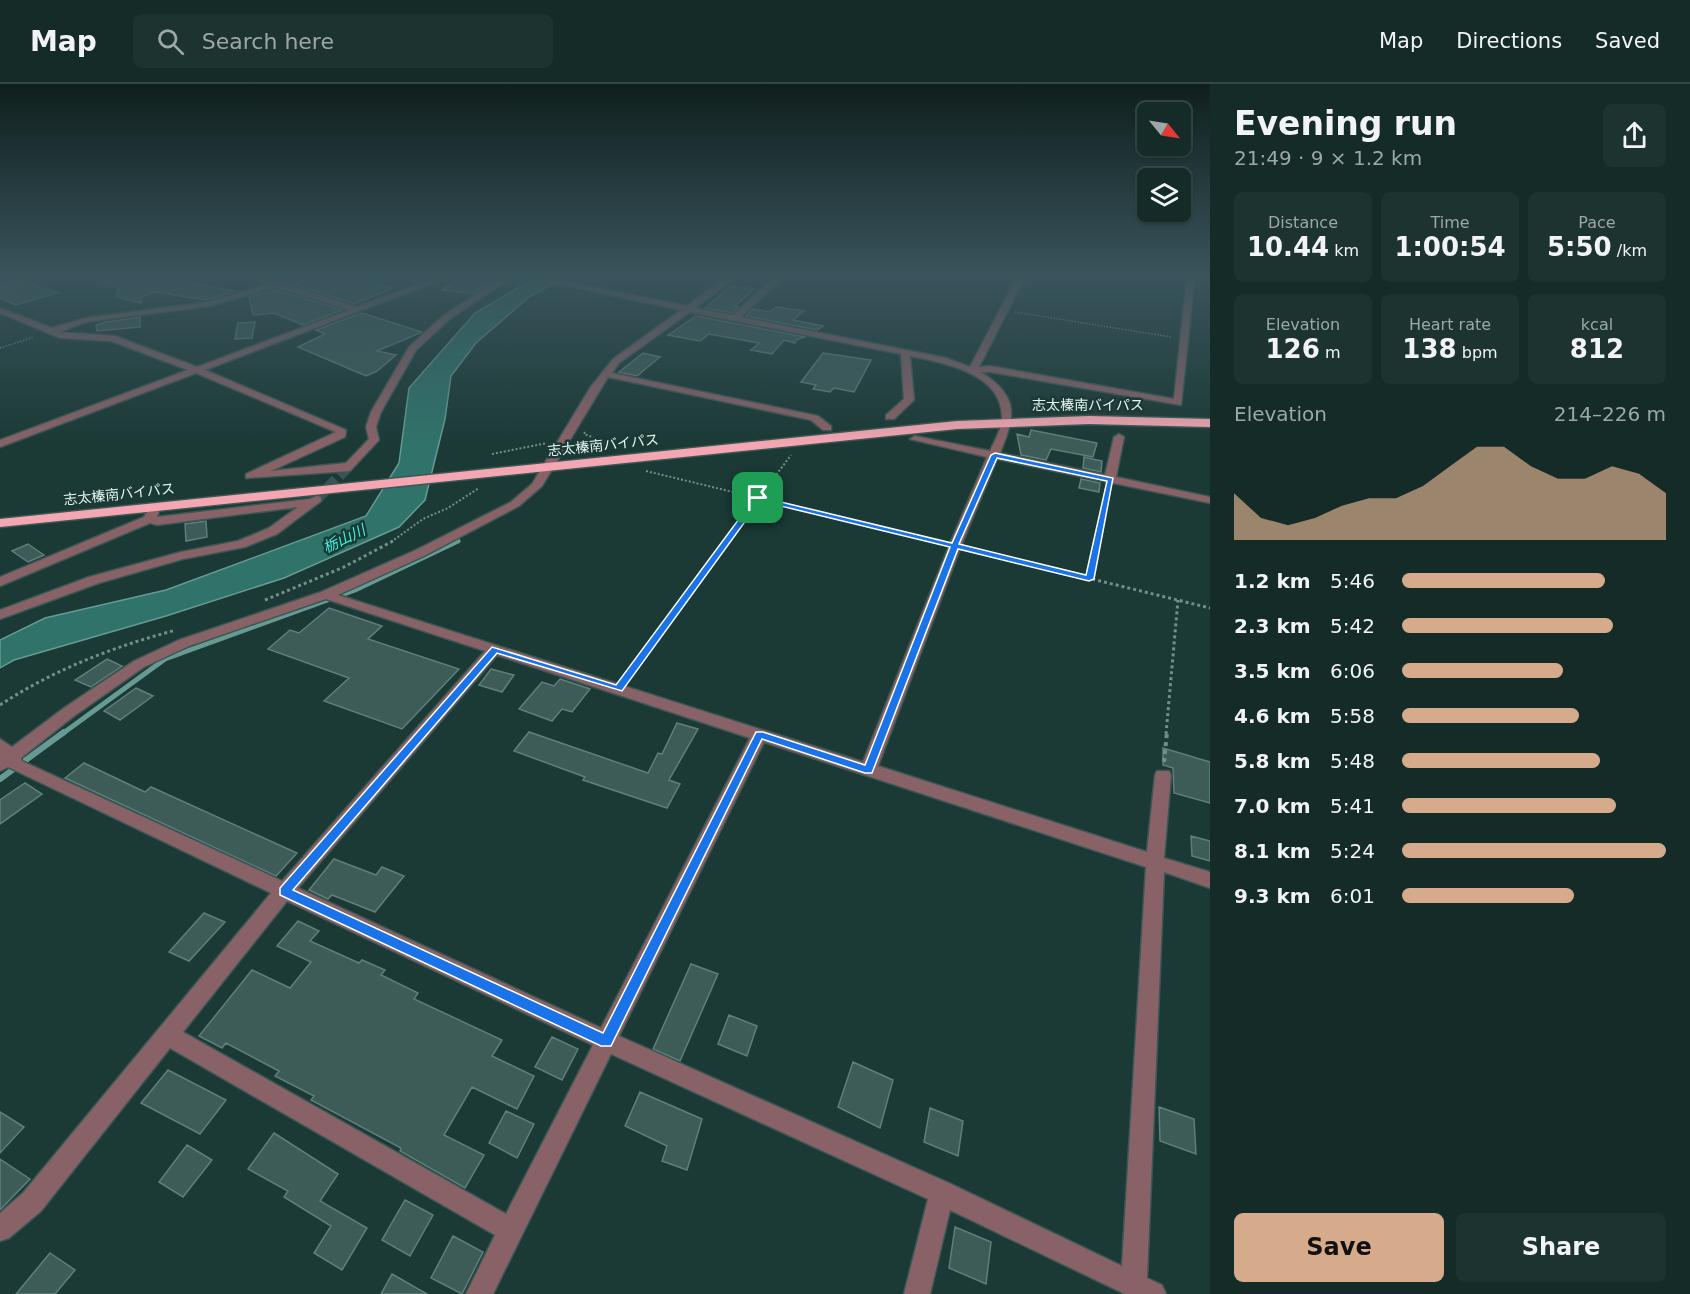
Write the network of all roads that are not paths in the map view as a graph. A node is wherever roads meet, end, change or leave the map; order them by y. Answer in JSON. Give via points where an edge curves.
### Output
{"nodes":[{"id":1,"x":301,"y":331,"type":"edge"},
{"id":2,"x":431,"y":331,"type":"edge"},
{"id":3,"x":658,"y":331,"type":"edge"},
{"id":4,"x":797,"y":331,"type":"edge"},
{"id":5,"x":993,"y":331,"type":"edge"},
{"id":6,"x":1186,"y":331,"type":"edge"},
{"id":7,"x":50,"y":332,"type":"edge"},
{"id":8,"x":905,"y":353,"type":"junction"},
{"id":9,"x":200,"y":370,"type":"junction"},
{"id":10,"x":973,"y":370,"type":"junction"},
{"id":11,"x":605,"y":374,"type":"junction"},
{"id":12,"x":1210,"y":414,"type":"edge"},
{"id":13,"x":890,"y":417,"type":"dead end"},
{"id":14,"x":1007,"y":419,"type":"junction"},
{"id":15,"x":1210,"y":423,"type":"edge"},
{"id":16,"x":827,"y":428,"type":"junction"},
{"id":17,"x":1119,"y":437,"type":"dead end"},
{"id":18,"x":915,"y":439,"type":"dead end"},
{"id":19,"x":0,"y":444,"type":"edge"},
{"id":20,"x":557,"y":454,"type":"junction"},
{"id":21,"x":995,"y":455,"type":"junction"},
{"id":22,"x":548,"y":467,"type":"junction"},
{"id":23,"x":458,"y":472,"type":"junction"},
{"id":24,"x":1110,"y":479,"type":"junction"},
{"id":25,"x":375,"y":480,"type":"junction"},
{"id":26,"x":1210,"y":500,"type":"edge"},
{"id":27,"x":0,"y":512,"type":"edge"},
{"id":28,"x":152,"y":513,"type":"junction"},
{"id":29,"x":0,"y":523,"type":"edge"},
{"id":30,"x":0,"y":582,"type":"edge"},
{"id":31,"x":333,"y":597,"type":"junction"},
{"id":32,"x":0,"y":615,"type":"edge"},
{"id":33,"x":495,"y":649,"type":"junction"},
{"id":34,"x":760,"y":734,"type":"junction"},
{"id":35,"x":4,"y":755,"type":"edge"},
{"id":36,"x":868,"y":770,"type":"junction"},
{"id":37,"x":1163,"y":775,"type":"road end"},
{"id":38,"x":1155,"y":862,"type":"junction"},
{"id":39,"x":1210,"y":880,"type":"edge"},
{"id":40,"x":284,"y":891,"type":"junction"},
{"id":41,"x":168,"y":1035,"type":"junction"},
{"id":42,"x":606,"y":1041,"type":"junction"},
{"id":43,"x":942,"y":1193,"type":"junction"},
{"id":44,"x":0,"y":1229,"type":"edge"},
{"id":45,"x":510,"y":1230,"type":"junction"},
{"id":46,"x":1144,"y":1290,"type":"edge"},
{"id":47,"x":478,"y":1294,"type":"edge"},
{"id":48,"x":917,"y":1294,"type":"edge"}],
"edges":[{"from":1,"to":9,"type":"street"},
{"from":2,"to":9,"type":"street","via":[[412,349],[376,411],[371,427],[374,440],[348,468],[250,476],[324,444],[341,435],[341,430]]},
{"from":3,"to":11,"type":"street"},
{"from":4,"to":8,"type":"street"},
{"from":5,"to":10,"type":"street"},
{"from":6,"to":10,"type":"street","via":[[1178,403],[990,369]]},
{"from":7,"to":9,"type":"street","via":[[112,338]]},
{"from":8,"to":10,"type":"street"},
{"from":8,"to":13,"type":"street","via":[[909,400]]},
{"from":9,"to":19,"type":"street"},
{"from":10,"to":14,"type":"street","via":[[996,388]]},
{"from":11,"to":16,"type":"street","via":[[813,418]]},
{"from":11,"to":20,"type":"street"},
{"from":12,"to":14,"type":"highway","name":"志太榛南バイパス","via":[[1151,411]]},
{"from":14,"to":15,"type":"highway","name":"志太榛南バイパス"},
{"from":14,"to":16,"type":"highway","name":"志太榛南バイパス"},
{"from":14,"to":21,"type":"street"},
{"from":14,"to":22,"type":"highway","name":"志太榛南バイパス"},
{"from":16,"to":20,"type":"highway","name":"志太榛南バイパス"},
{"from":17,"to":24,"type":"street"},
{"from":18,"to":21,"type":"street"},
{"from":20,"to":22,"type":"street"},
{"from":20,"to":23,"type":"highway","name":"志太榛南バイパス"},
{"from":21,"to":24,"type":"street"},
{"from":21,"to":36,"type":"street","via":[[955,546]]},
{"from":22,"to":23,"type":"highway","name":"志太榛南バイパス"},
{"from":22,"to":31,"type":"street","via":[[537,486],[515,504]]},
{"from":23,"to":25,"type":"highway","name":"志太榛南バイパス"},
{"from":24,"to":26,"type":"street"},
{"from":25,"to":27,"type":"highway","name":"志太榛南バイパス"},
{"from":25,"to":28,"type":"highway","name":"志太榛南バイパス"},
{"from":28,"to":29,"type":"highway","name":"志太榛南バイパス"},
{"from":28,"to":30,"type":"street"},
{"from":28,"to":32,"type":"street","via":[[157,521],[315,500],[273,531],[241,544],[94,580]]},
{"from":31,"to":33,"type":"street"},
{"from":31,"to":35,"type":"street","via":[[184,643],[139,664]]},
{"from":33,"to":34,"type":"street"},
{"from":33,"to":40,"type":"street"},
{"from":34,"to":36,"type":"street"},
{"from":34,"to":42,"type":"street"},
{"from":35,"to":40,"type":"street","via":[[15,765]]},
{"from":36,"to":38,"type":"street"},
{"from":37,"to":38,"type":"street"},
{"from":38,"to":39,"type":"street"},
{"from":38,"to":46,"type":"street"},
{"from":40,"to":41,"type":"street"},
{"from":40,"to":42,"type":"street"},
{"from":41,"to":44,"type":"street","via":[[32,1202]]},
{"from":41,"to":45,"type":"street"},
{"from":42,"to":43,"type":"street"},
{"from":42,"to":45,"type":"street"},
{"from":43,"to":46,"type":"street"},
{"from":43,"to":48,"type":"street"},
{"from":45,"to":47,"type":"street"}]}
